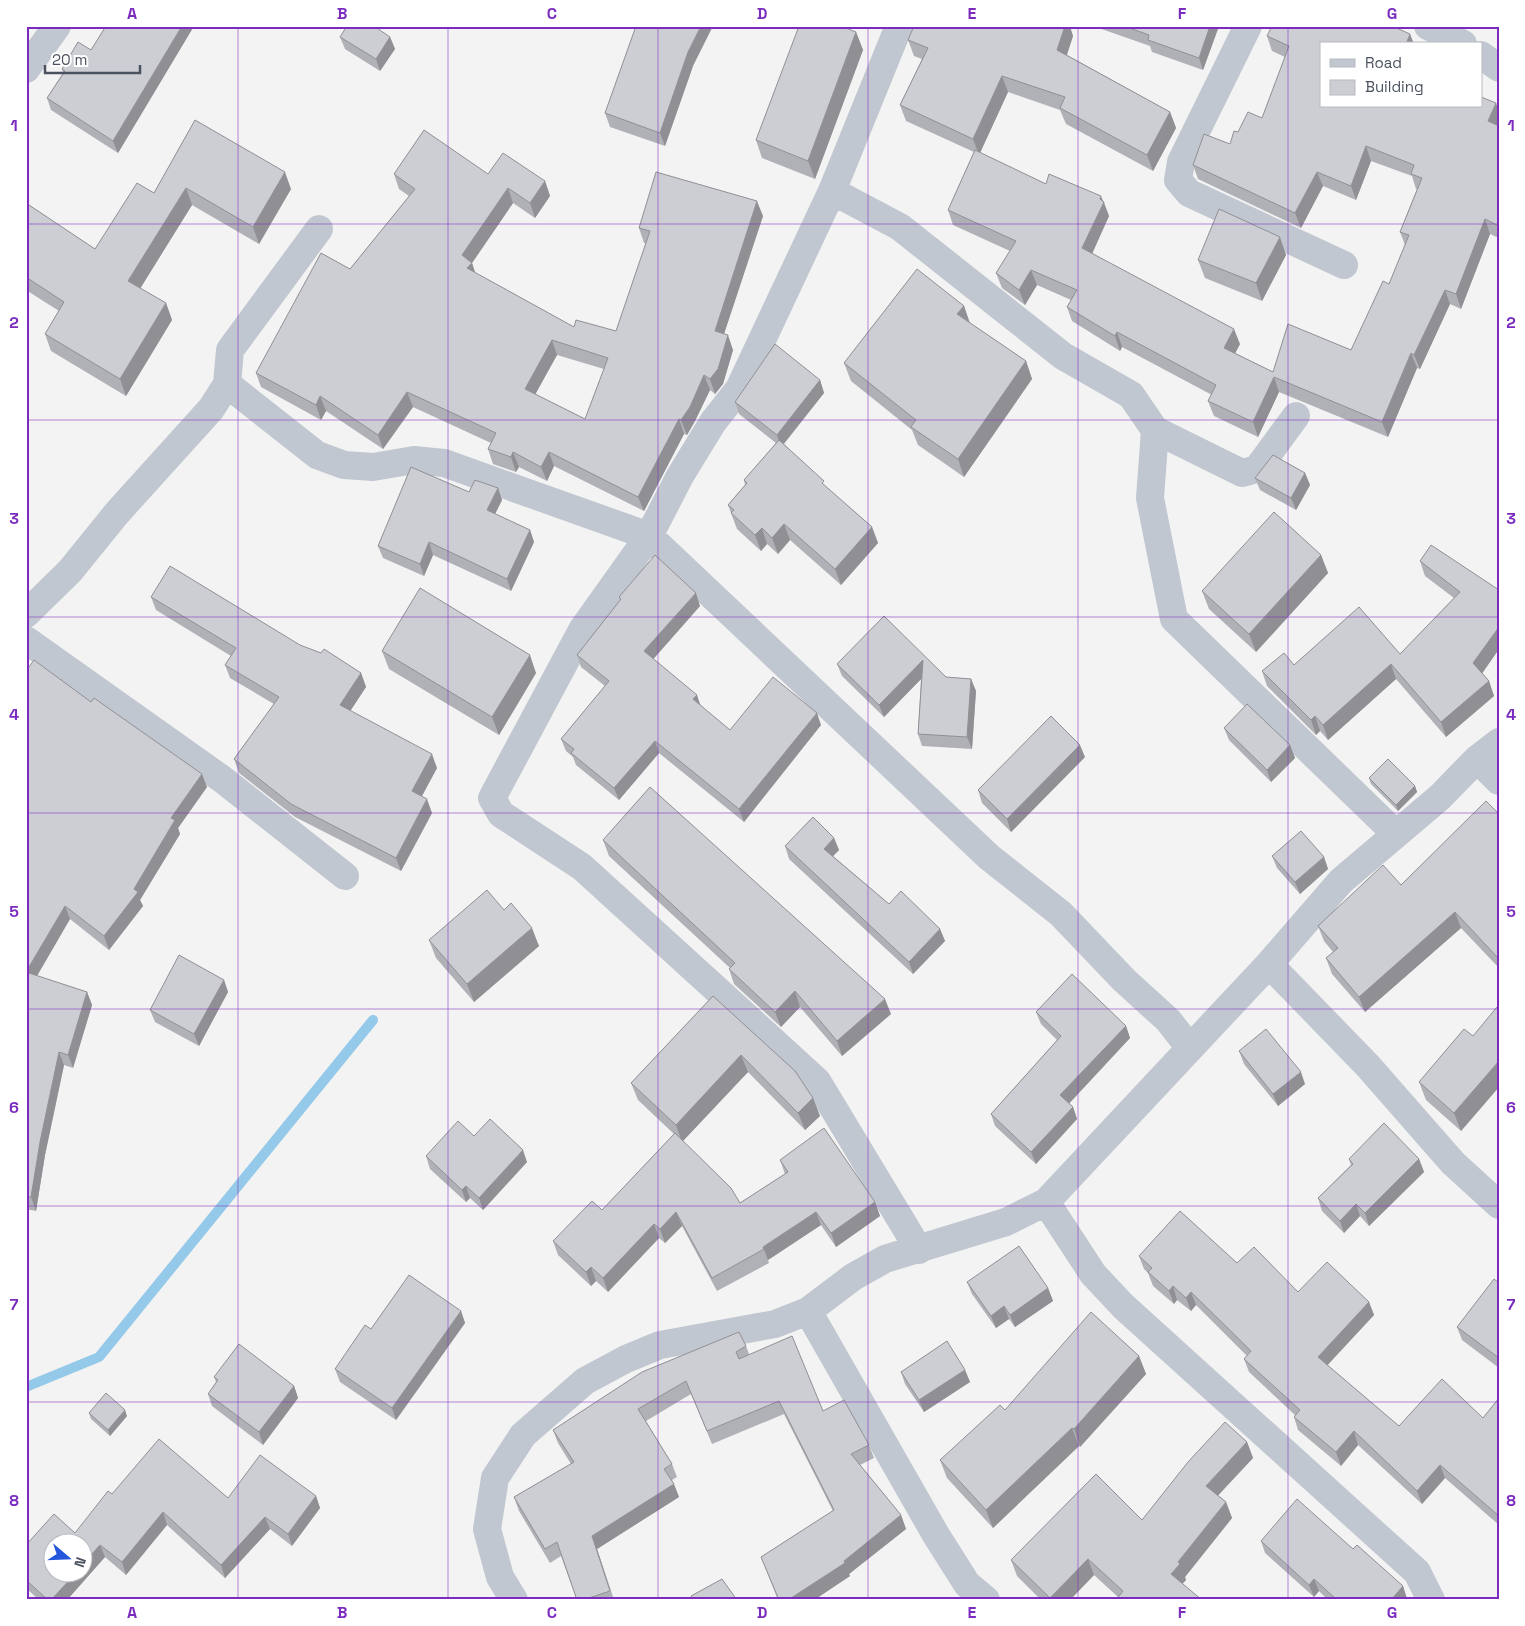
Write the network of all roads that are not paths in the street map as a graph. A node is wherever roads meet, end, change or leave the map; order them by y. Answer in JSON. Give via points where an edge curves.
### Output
{"nodes":[{"id":1,"x":57,"y":26,"type":"edge"},
{"id":2,"x":899,"y":26,"type":"edge"},
{"id":3,"x":1248,"y":26,"type":"edge"},
{"id":4,"x":1428,"y":26,"type":"edge"},
{"id":5,"x":1459,"y":42,"type":"edge"},
{"id":6,"x":1482,"y":56,"type":"edge"},
{"id":7,"x":1499,"y":68,"type":"edge"},
{"id":8,"x":26,"y":70,"type":"edge"},
{"id":9,"x":832,"y":191,"type":"junction"},
{"id":10,"x":319,"y":228,"type":"dead end"},
{"id":11,"x":1344,"y":265,"type":"dead end"},
{"id":12,"x":227,"y":384,"type":"junction"},
{"id":13,"x":1296,"y":416,"type":"dead end"},
{"id":14,"x":1155,"y":430,"type":"junction"},
{"id":15,"x":649,"y":536,"type":"junction"},
{"id":16,"x":26,"y":614,"type":"edge"},
{"id":17,"x":26,"y":640,"type":"edge"},
{"id":18,"x":1499,"y":742,"type":"edge"},
{"id":19,"x":1477,"y":759,"type":"junction"},
{"id":20,"x":1499,"y":781,"type":"edge"},
{"id":21,"x":1396,"y":834,"type":"junction"},
{"id":22,"x":345,"y":876,"type":"dead end"},
{"id":23,"x":1269,"y":964,"type":"junction"},
{"id":24,"x":1189,"y":1047,"type":"junction"},
{"id":25,"x":1046,"y":1202,"type":"junction"},
{"id":26,"x":1499,"y":1205,"type":"edge"},
{"id":27,"x":919,"y":1250,"type":"junction"},
{"id":28,"x":808,"y":1311,"type":"junction"},
{"id":29,"x":514,"y":1600,"type":"edge"},
{"id":30,"x":986,"y":1600,"type":"edge"},
{"id":31,"x":1431,"y":1600,"type":"edge"}],
"edges":[{"from":1,"to":8,"type":"street"},
{"from":2,"to":9,"type":"street"},
{"from":3,"to":11,"type":"street","via":[[1181,162],[1178,180],[1189,193]]},
{"from":4,"to":5,"type":"street"},
{"from":6,"to":7,"type":"street"},
{"from":9,"to":14,"type":"street","via":[[900,227],[1063,356],[1131,394]]},
{"from":9,"to":15,"type":"street","via":[[739,389],[713,422]]},
{"from":10,"to":12,"type":"street","via":[[230,350]]},
{"from":12,"to":15,"type":"street","via":[[317,455],[344,465],[373,467],[414,460],[444,463]]},
{"from":12,"to":16,"type":"street","via":[[212,409],[70,571]]},
{"from":13,"to":14,"type":"street","via":[[1257,469],[1242,473]]},
{"from":14,"to":21,"type":"street","via":[[1150,498],[1174,619]]},
{"from":15,"to":24,"type":"street","via":[[989,857],[1061,914],[1124,980],[1168,1020]]},
{"from":15,"to":27,"type":"street","via":[[582,630],[492,798],[501,814],[582,867],[817,1081]]},
{"from":17,"to":22,"type":"street","via":[[222,779]]},
{"from":18,"to":19,"type":"street"},
{"from":19,"to":20,"type":"street"},
{"from":19,"to":21,"type":"street","via":[[1440,797]]},
{"from":21,"to":23,"type":"street","via":[[1341,880]]},
{"from":23,"to":24,"type":"street"},
{"from":23,"to":26,"type":"street","via":[[1368,1066],[1453,1163]]},
{"from":24,"to":25,"type":"street"},
{"from":25,"to":27,"type":"street","via":[[1006,1222]]},
{"from":25,"to":31,"type":"street","via":[[1093,1274],[1123,1306],[1417,1572]]},
{"from":27,"to":28,"type":"street","via":[[885,1259],[853,1277]]},
{"from":28,"to":29,"type":"street","via":[[775,1324],[660,1345],[626,1359],[585,1381],[523,1435],[496,1478],[487,1529],[500,1578]]},
{"from":28,"to":30,"type":"street","via":[[936,1535],[968,1584]]}]}
